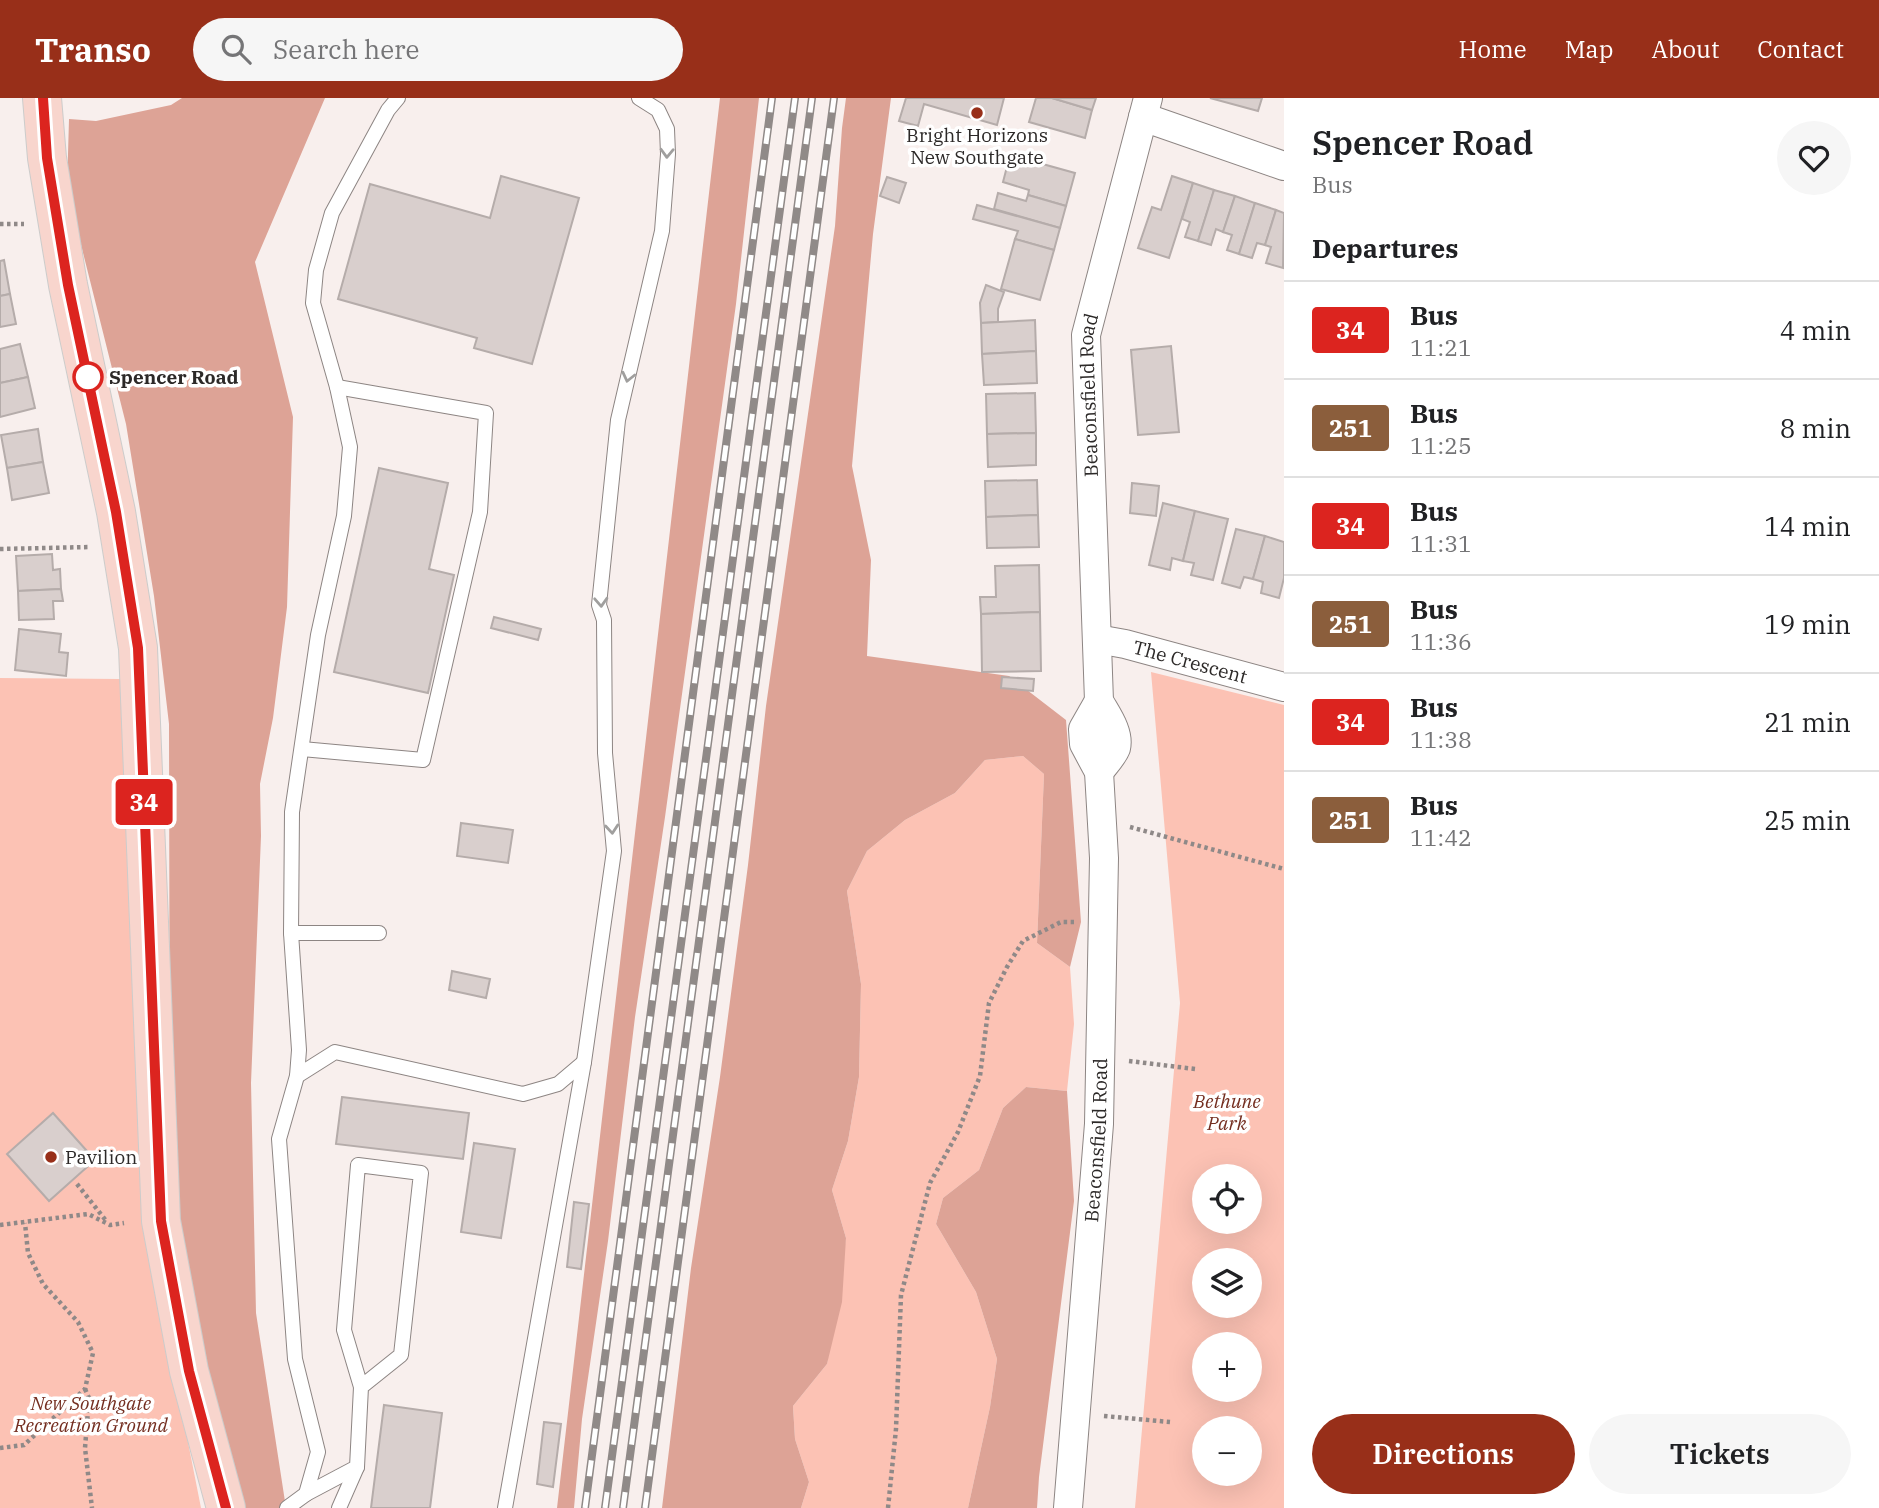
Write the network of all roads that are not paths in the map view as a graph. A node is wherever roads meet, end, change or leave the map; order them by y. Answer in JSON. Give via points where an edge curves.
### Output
{"nodes":[{"id":1,"x":42,"y":98,"type":"edge"},
{"id":2,"x":398,"y":98,"type":"edge"},
{"id":3,"x":639,"y":98,"type":"edge"},
{"id":4,"x":1146,"y":108,"type":"edge"},
{"id":5,"x":1284,"y":166,"type":"edge"},
{"id":6,"x":337,"y":387,"type":"junction"},
{"id":7,"x":1097,"y":639,"type":"junction"},
{"id":8,"x":1284,"y":687,"type":"edge"},
{"id":9,"x":302,"y":749,"type":"junction"},
{"id":10,"x":291,"y":933,"type":"junction"},
{"id":11,"x":379,"y":933,"type":"dead end"},
{"id":12,"x":584,"y":1062,"type":"junction"},
{"id":13,"x":297,"y":1076,"type":"junction"},
{"id":14,"x":360,"y":1387,"type":"junction"},
{"id":15,"x":357,"y":1467,"type":"junction"},
{"id":16,"x":306,"y":1494,"type":"junction"},
{"id":17,"x":226,"y":1508,"type":"edge"},
{"id":18,"x":287,"y":1508,"type":"edge"},
{"id":19,"x":340,"y":1508,"type":"edge"},
{"id":20,"x":505,"y":1508,"type":"edge"},
{"id":21,"x":1068,"y":1508,"type":"edge"}],
"edges":[{"from":1,"to":17,"type":"main road","via":[[68,285],[116,512],[138,648],[161,1221],[189,1371]]},
{"from":2,"to":6,"type":"lane","via":[[332,214],[316,271],[313,303]]},
{"from":3,"to":12,"type":"lane","one_way":true,"via":[[663,120],[668,154],[662,231],[618,420],[599,605],[604,620],[605,753],[614,851]]},
{"from":4,"to":5,"type":"street"},
{"from":4,"to":7,"type":"street","name":"Beaconsfield Road","via":[[1086,335]]},
{"from":6,"to":9,"type":"lane","via":[[350,447],[344,516],[318,635]]},
{"from":6,"to":9,"type":"lane","via":[[486,413],[480,512],[423,760]]},
{"from":7,"to":8,"type":"street","name":"The Crescent"},
{"from":7,"to":21,"type":"street","name":"Beaconsfield Road","via":[[1099,701],[1115,731],[1116,749],[1099,772],[1104,858],[1099,1124]]},
{"from":9,"to":10,"type":"lane","via":[[292,813]]},
{"from":10,"to":11,"type":"lane"},
{"from":10,"to":13,"type":"lane"},
{"from":12,"to":13,"type":"lane","via":[[558,1084],[523,1094],[335,1052]]},
{"from":12,"to":20,"type":"lane"},
{"from":13,"to":16,"type":"lane","via":[[279,1139],[295,1359],[318,1452]]},
{"from":14,"to":14,"type":"lane","via":[[344,1330],[358,1164],[421,1173],[401,1355]]},
{"from":14,"to":15,"type":"lane"},
{"from":15,"to":16,"type":"lane"},
{"from":15,"to":19,"type":"lane"},
{"from":16,"to":18,"type":"lane"}]}
